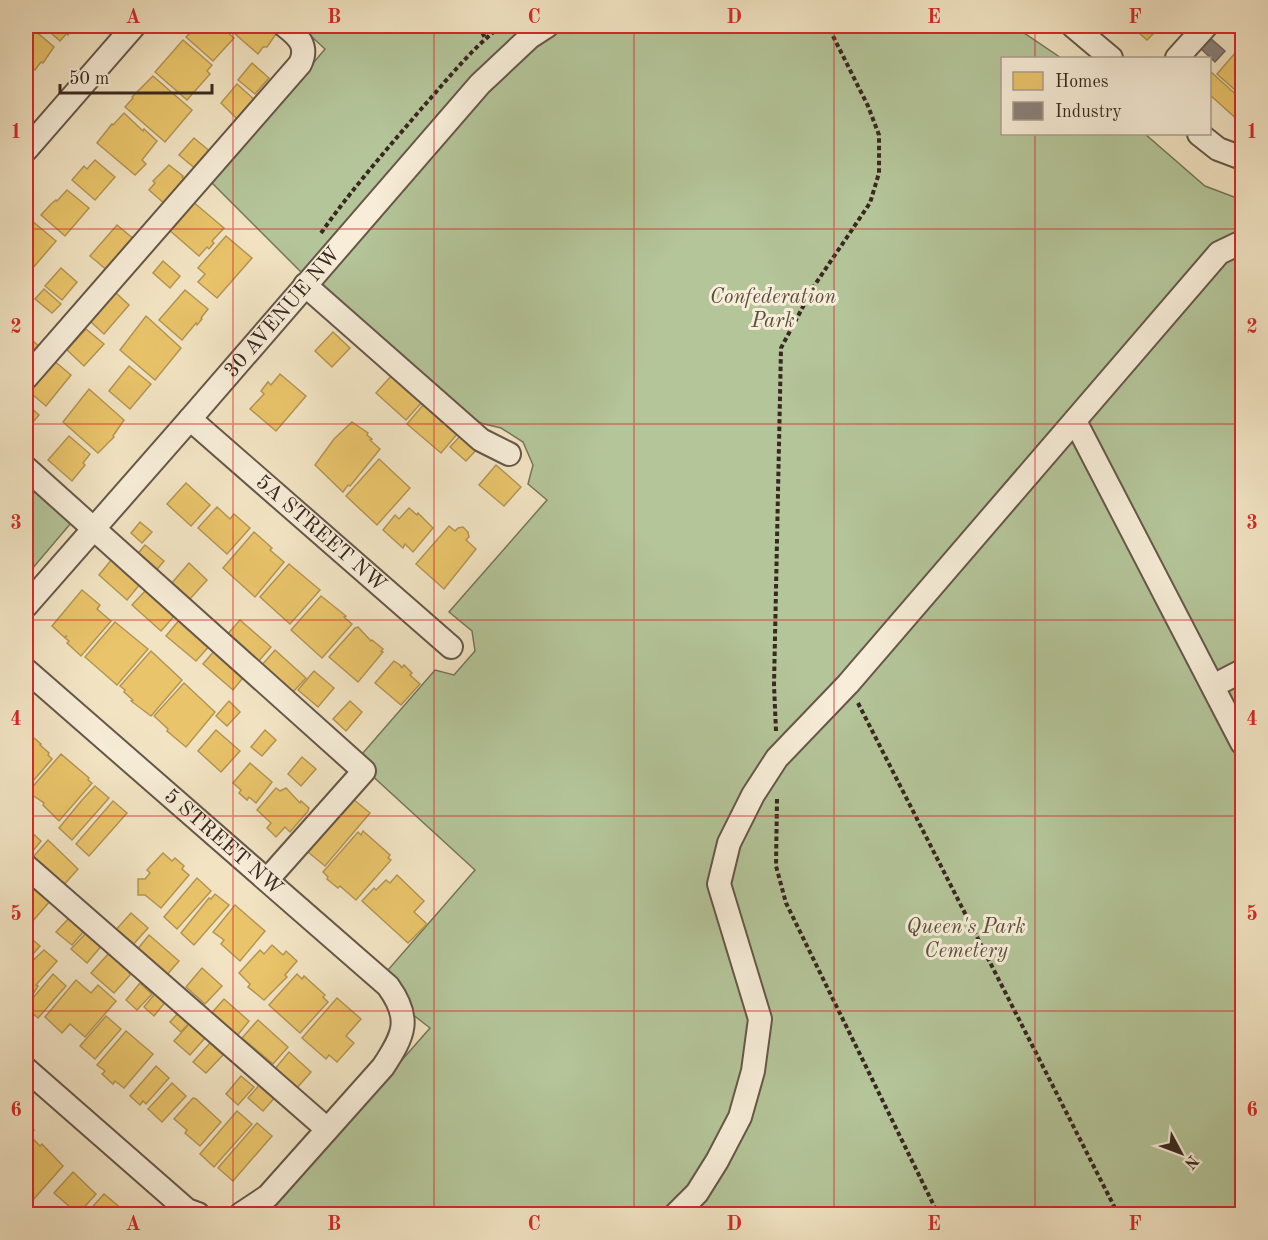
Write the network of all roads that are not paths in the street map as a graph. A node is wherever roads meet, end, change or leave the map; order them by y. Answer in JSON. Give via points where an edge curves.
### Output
{"nodes":[{"id":1,"x":134,"y":26,"type":"edge"},
{"id":2,"x":285,"y":26,"type":"edge"},
{"id":3,"x":548,"y":26,"type":"edge"},
{"id":4,"x":1073,"y":26,"type":"edge"},
{"id":5,"x":1206,"y":26,"type":"edge"},
{"id":6,"x":1110,"y":57,"type":"edge"},
{"id":7,"x":1178,"y":57,"type":"edge"},
{"id":8,"x":1200,"y":135,"type":"edge"},
{"id":9,"x":26,"y":150,"type":"edge"},
{"id":10,"x":1242,"y":158,"type":"edge"},
{"id":11,"x":1242,"y":242,"type":"edge"},
{"id":12,"x":305,"y":285,"type":"junction"},
{"id":13,"x":26,"y":378,"type":"edge"},
{"id":14,"x":190,"y":419,"type":"junction"},
{"id":15,"x":1075,"y":421,"type":"junction"},
{"id":16,"x":509,"y":453,"type":"dead end"},
{"id":17,"x":26,"y":468,"type":"edge"},
{"id":18,"x":94,"y":528,"type":"junction"},
{"id":19,"x":26,"y":606,"type":"edge"},
{"id":20,"x":451,"y":647,"type":"dead end"},
{"id":21,"x":26,"y":670,"type":"edge"},
{"id":22,"x":1242,"y":671,"type":"edge"},
{"id":23,"x":1214,"y":686,"type":"junction"},
{"id":24,"x":1242,"y":743,"type":"edge"},
{"id":25,"x":26,"y":866,"type":"edge"},
{"id":26,"x":267,"y":880,"type":"junction"},
{"id":27,"x":26,"y":1069,"type":"edge"},
{"id":28,"x":327,"y":1130,"type":"junction"},
{"id":29,"x":172,"y":1208,"type":"edge"},
{"id":30,"x":198,"y":1215,"type":"edge"},
{"id":31,"x":241,"y":1215,"type":"edge"},
{"id":32,"x":676,"y":1215,"type":"edge"}],
"edges":[{"from":1,"to":9,"type":"street"},
{"from":2,"to":13,"type":"street","via":[[302,42],[304,54],[300,64]]},
{"from":3,"to":12,"type":"street","name":"30 AVENUE NW","via":[[530,37],[480,84]]},
{"from":4,"to":6,"type":"street"},
{"from":5,"to":7,"type":"street"},
{"from":8,"to":10,"type":"street","via":[[1218,149]]},
{"from":11,"to":15,"type":"street","via":[[1219,253]]},
{"from":12,"to":14,"type":"street","name":"30 AVENUE NW"},
{"from":12,"to":16,"type":"street","via":[[481,440]]},
{"from":14,"to":18,"type":"street","name":"30 AVENUE NW"},
{"from":14,"to":20,"type":"street","name":"5A STREET NW"},
{"from":15,"to":23,"type":"street"},
{"from":15,"to":32,"type":"street","via":[[848,684],[777,758],[753,795],[729,843],[719,884],[760,1019],[753,1071],[740,1117],[717,1161],[697,1193]]},
{"from":17,"to":18,"type":"street"},
{"from":18,"to":19,"type":"street","name":"30 AVENUE NW"},
{"from":18,"to":26,"type":"street","via":[[364,771]]},
{"from":21,"to":26,"type":"street","name":"5 STREET NW"},
{"from":22,"to":23,"type":"street"},
{"from":23,"to":24,"type":"street"},
{"from":25,"to":28,"type":"street"},
{"from":26,"to":28,"type":"street","name":"5 STREET NW","via":[[388,986],[399,1001],[403,1028],[397,1046]]},
{"from":27,"to":29,"type":"street"},
{"from":28,"to":31,"type":"street","via":[[268,1196]]},
{"from":29,"to":30,"type":"street"}]}
